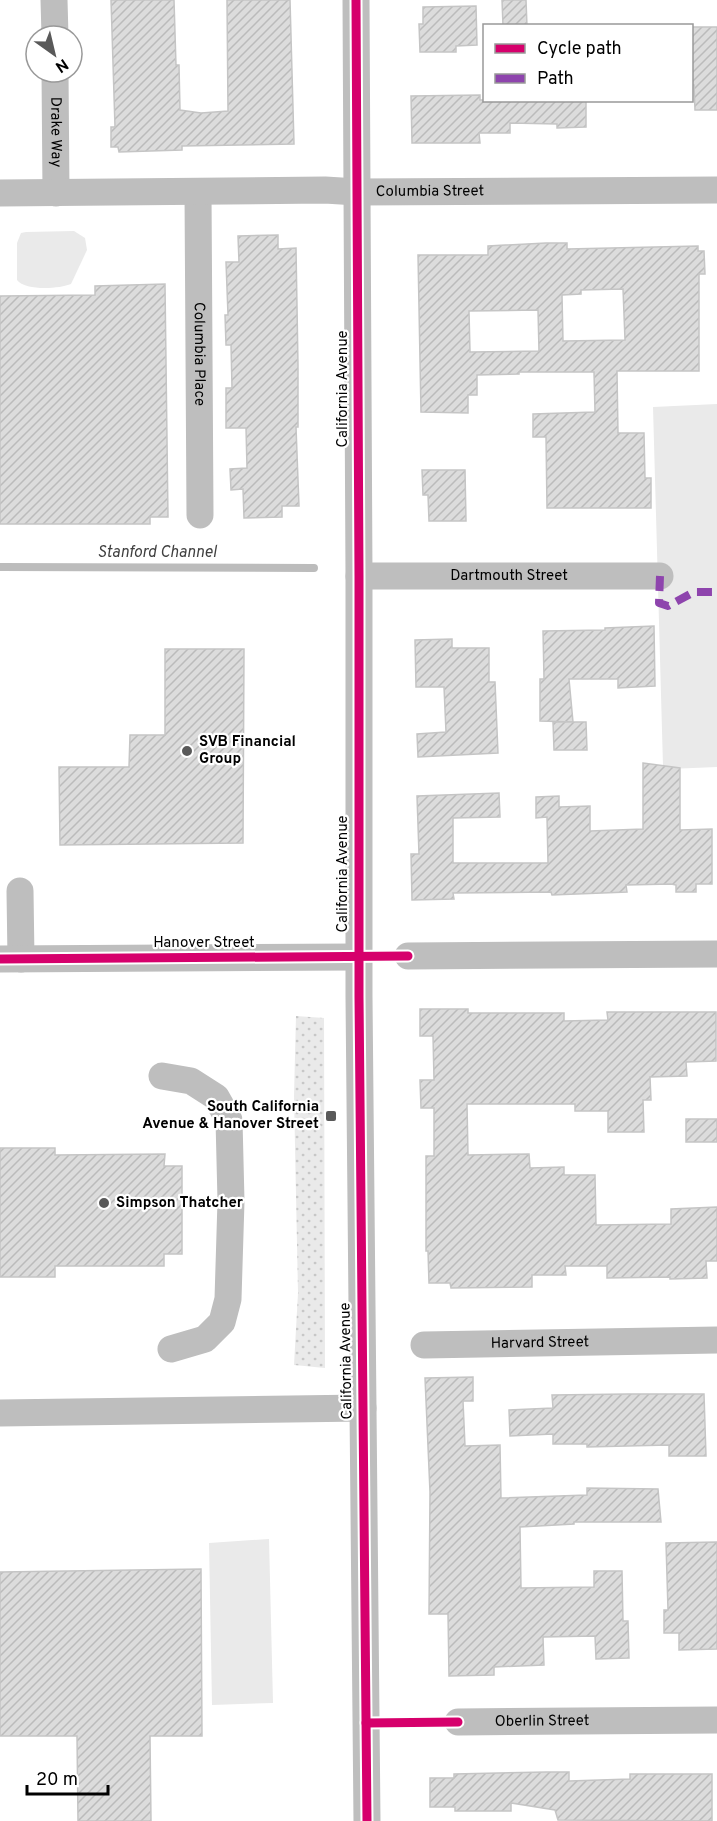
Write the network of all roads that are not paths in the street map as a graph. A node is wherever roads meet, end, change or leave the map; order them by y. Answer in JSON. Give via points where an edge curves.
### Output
{"nodes":[{"id":1,"x":54,"y":0,"type":"edge"},
{"id":2,"x":356,"y":0,"type":"edge"},
{"id":3,"x":55,"y":24,"type":"edge"},
{"id":4,"x":55,"y":84,"type":"edge"},
{"id":5,"x":717,"y":190,"type":"edge"},
{"id":6,"x":198,"y":192,"type":"junction"},
{"id":7,"x":357,"y":192,"type":"junction"},
{"id":8,"x":56,"y":193,"type":"junction"},
{"id":9,"x":0,"y":194,"type":"edge"},
{"id":10,"x":200,"y":515,"type":"dead end"},
{"id":11,"x":359,"y":576,"type":"junction"},
{"id":12,"x":660,"y":576,"type":"dead end"},
{"id":13,"x":20,"y":891,"type":"dead end"},
{"id":14,"x":717,"y":954,"type":"edge"},
{"id":15,"x":408,"y":956,"type":"dead end"},
{"id":16,"x":358,"y":957,"type":"junction"},
{"id":17,"x":10,"y":959,"type":"edge"},
{"id":18,"x":162,"y":1076,"type":"dead end"},
{"id":19,"x":717,"y":1340,"type":"edge"},
{"id":20,"x":424,"y":1345,"type":"dead end"},
{"id":21,"x":171,"y":1349,"type":"dead end"},
{"id":22,"x":363,"y":1408,"type":"junction"},
{"id":23,"x":0,"y":1413,"type":"edge"},
{"id":24,"x":717,"y":1720,"type":"edge"},
{"id":25,"x":458,"y":1722,"type":"dead end"},
{"id":26,"x":367,"y":1821,"type":"edge"}],
"edges":[{"from":1,"to":3,"type":"street"},
{"from":2,"to":7,"type":"street","name":"California Avenue"},
{"from":4,"to":8,"type":"street","name":"Drake Way"},
{"from":5,"to":7,"type":"street","name":"Columbia Street"},
{"from":6,"to":7,"type":"street","name":"Columbia Street"},
{"from":6,"to":8,"type":"street","name":"Columbia Street"},
{"from":6,"to":10,"type":"street","name":"Columbia Place"},
{"from":7,"to":11,"type":"street","name":"California Avenue"},
{"from":8,"to":9,"type":"street","name":"Columbia Street"},
{"from":11,"to":12,"type":"street","name":"Dartmouth Street"},
{"from":11,"to":16,"type":"street","name":"California Avenue"},
{"from":13,"to":17,"type":"street"},
{"from":14,"to":15,"type":"street"},
{"from":16,"to":17,"type":"street","name":"Hanover Street"},
{"from":16,"to":22,"type":"street","name":"California Avenue"},
{"from":18,"to":21,"type":"street","via":[[191,1081],[216,1097],[229,1120],[228,1299],[222,1322],[205,1339]]},
{"from":19,"to":20,"type":"street","name":"Harvard Street"},
{"from":22,"to":23,"type":"street"},
{"from":22,"to":26,"type":"street","name":"California Avenue"},
{"from":24,"to":25,"type":"street","name":"Oberlin Street"}]}
